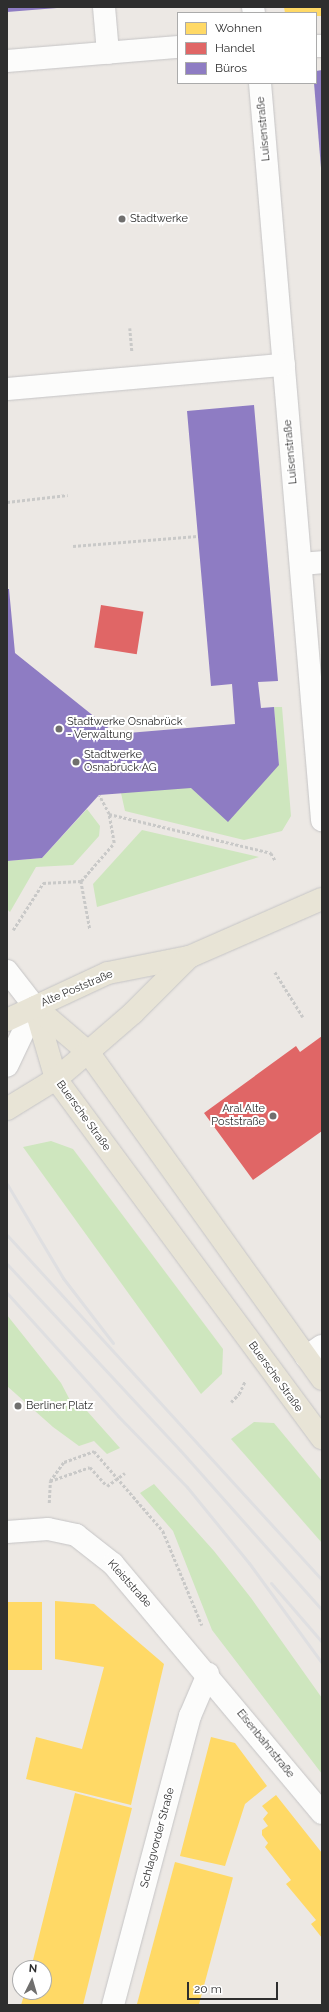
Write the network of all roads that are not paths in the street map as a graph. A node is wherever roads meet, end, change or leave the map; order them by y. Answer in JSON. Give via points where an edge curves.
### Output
{"nodes":[{"id":1,"x":104,"y":7,"type":"edge"},
{"id":2,"x":177,"y":47,"type":"edge"},
{"id":3,"x":108,"y":53,"type":"junction"},
{"id":4,"x":7,"y":61,"type":"edge"},
{"id":5,"x":260,"y":84,"type":"edge"},
{"id":6,"x":284,"y":365,"type":"junction"},
{"id":7,"x":7,"y":389,"type":"edge"},
{"id":8,"x":322,"y":562,"type":"edge"},
{"id":9,"x":301,"y":564,"type":"junction"},
{"id":10,"x":322,"y":820,"type":"edge"},
{"id":11,"x":322,"y":899,"type":"edge"},
{"id":12,"x":189,"y":956,"type":"junction"},
{"id":13,"x":7,"y":971,"type":"edge"},
{"id":14,"x":34,"y":1007,"type":"junction"},
{"id":15,"x":7,"y":1020,"type":"edge"},
{"id":16,"x":88,"y":1052,"type":"junction"},
{"id":17,"x":7,"y":1066,"type":"edge"},
{"id":18,"x":56,"y":1079,"type":"junction"},
{"id":19,"x":7,"y":1109,"type":"edge"},
{"id":20,"x":314,"y":1351,"type":"edge"},
{"id":21,"x":322,"y":1379,"type":"edge"},
{"id":22,"x":322,"y":1438,"type":"edge"},
{"id":23,"x":7,"y":1532,"type":"edge"},
{"id":24,"x":208,"y":1674,"type":"junction"},
{"id":25,"x":322,"y":1813,"type":"edge"},
{"id":26,"x":113,"y":2005,"type":"edge"}],
"edges":[{"from":1,"to":3,"type":"street"},
{"from":2,"to":3,"type":"street"},
{"from":3,"to":4,"type":"street"},
{"from":5,"to":6,"type":"street","name":"Luisenstraße"},
{"from":6,"to":7,"type":"street"},
{"from":6,"to":9,"type":"street","name":"Luisenstraße"},
{"from":8,"to":9,"type":"street"},
{"from":9,"to":10,"type":"street","name":"Luisenstraße"},
{"from":11,"to":12,"type":"main road","name":"Alte Poststraße"},
{"from":12,"to":14,"type":"main road","name":"Alte Poststraße","via":[[108,973]]},
{"from":12,"to":16,"type":"main road","name":"Alte Poststraße","via":[[133,1013]]},
{"from":13,"to":14,"type":"street"},
{"from":14,"to":15,"type":"main road","name":"Alte Poststraße"},
{"from":14,"to":16,"type":"main road"},
{"from":14,"to":17,"type":"street"},
{"from":14,"to":18,"type":"main road","name":"Buersche Straße"},
{"from":16,"to":18,"type":"main road","name":"Alte Poststraße"},
{"from":16,"to":20,"type":"main road"},
{"from":18,"to":19,"type":"main road","name":"Alte Poststraße"},
{"from":18,"to":22,"type":"main road","name":"Buersche Straße"},
{"from":20,"to":21,"type":"main road"},
{"from":23,"to":24,"type":"street","name":"Kleiststraße","via":[[48,1528],[76,1535],[113,1564]]},
{"from":24,"to":25,"type":"street","name":"Eisenbahnstraße"},
{"from":24,"to":26,"type":"street","name":"Schlagvorder Straße","via":[[190,1716]]}]}
